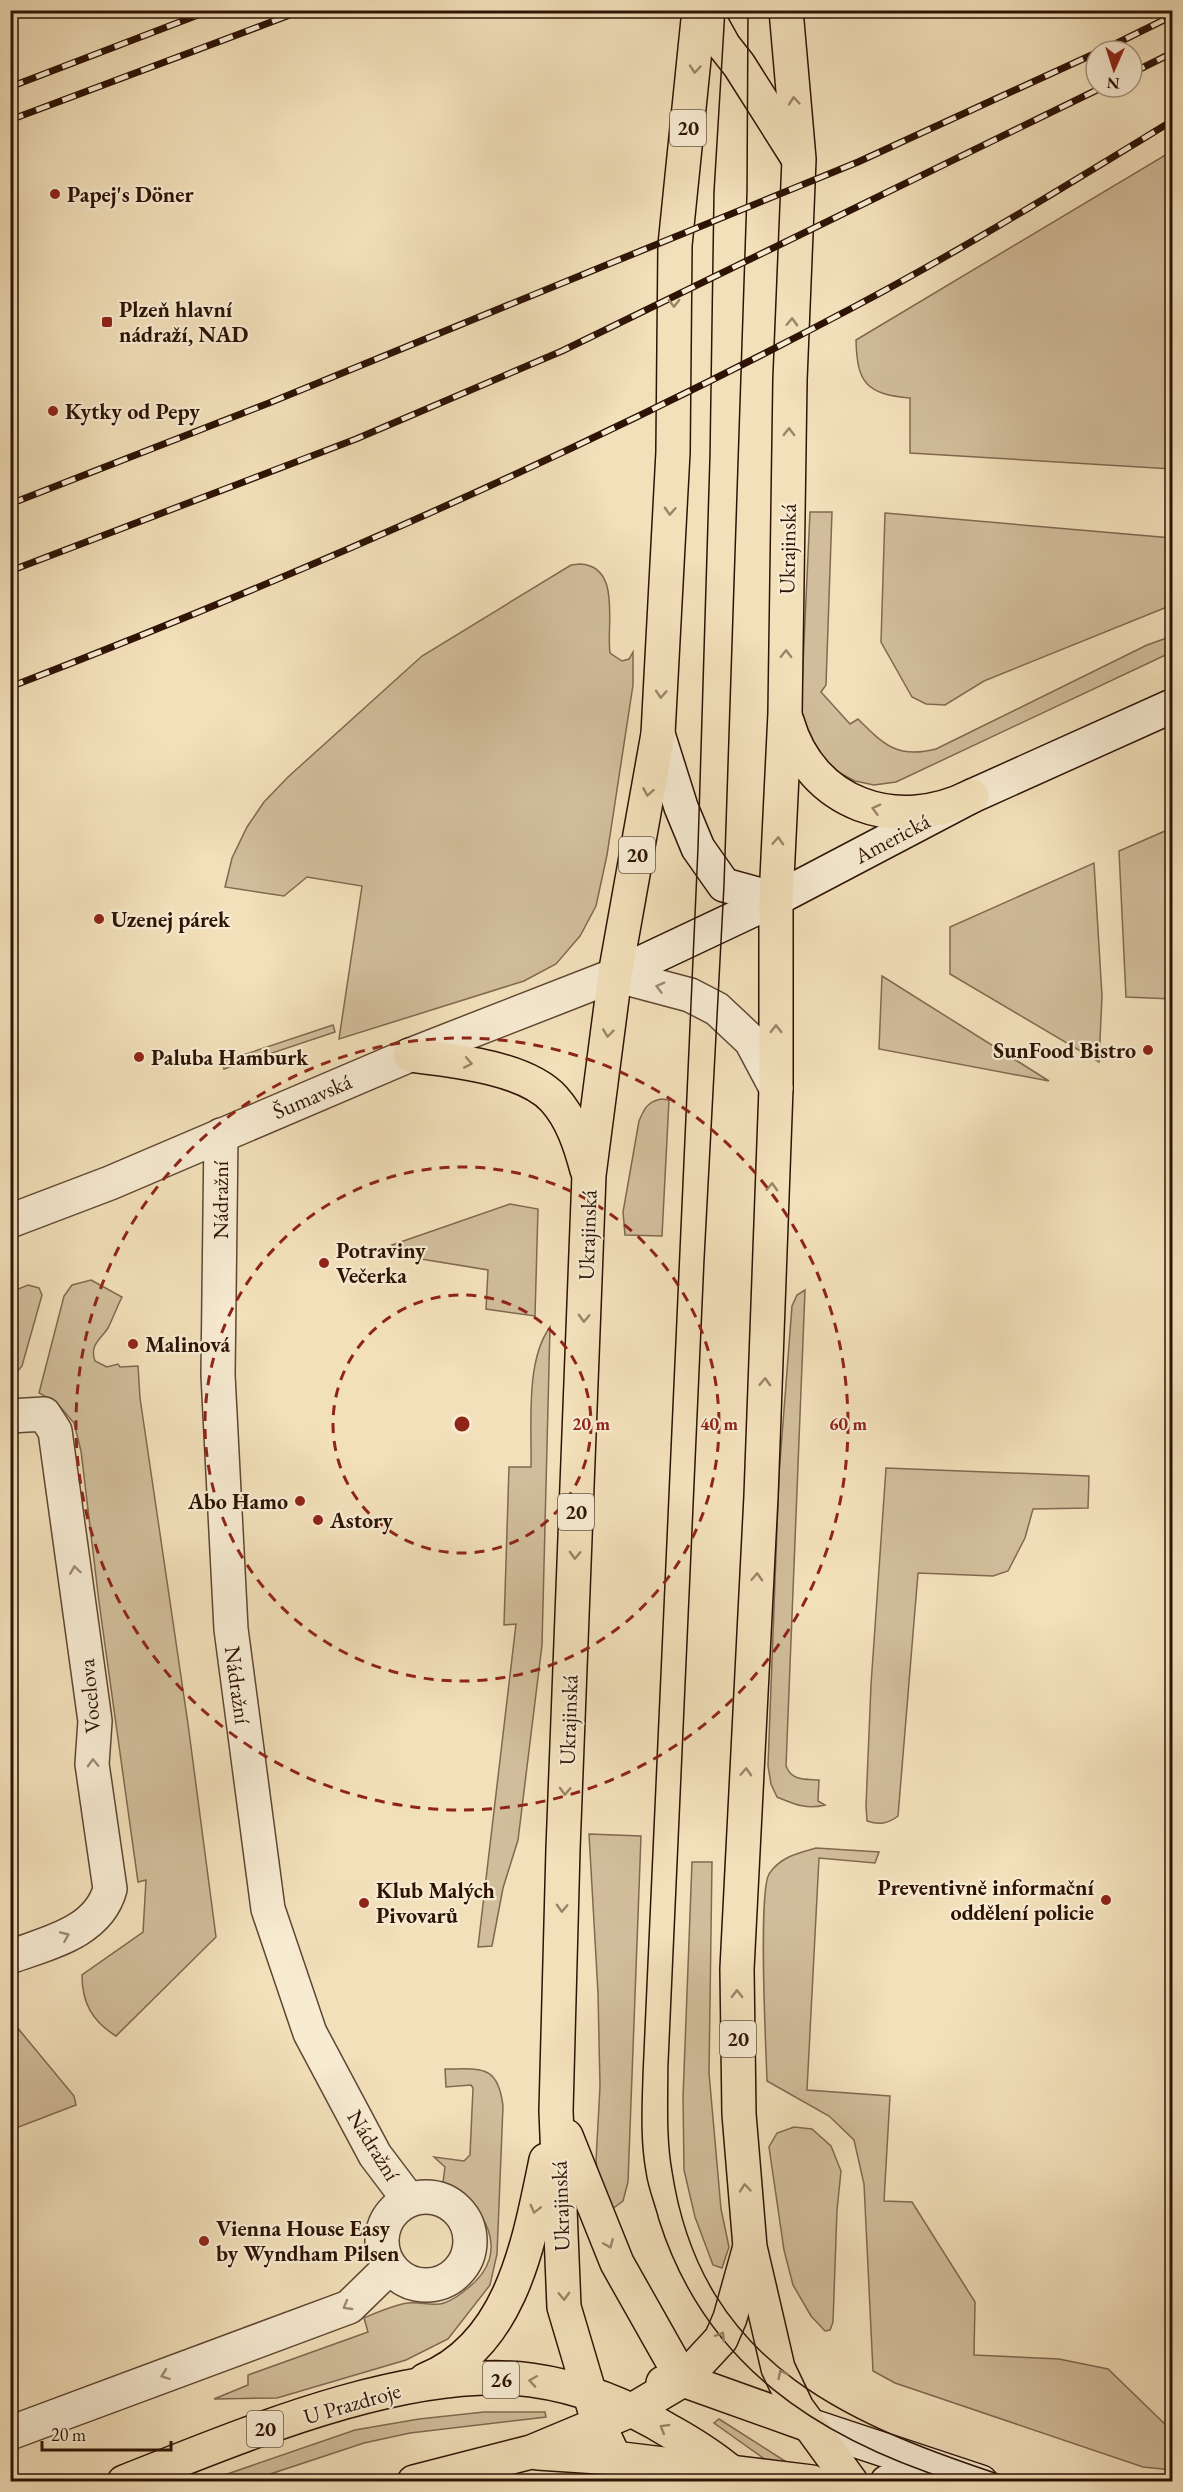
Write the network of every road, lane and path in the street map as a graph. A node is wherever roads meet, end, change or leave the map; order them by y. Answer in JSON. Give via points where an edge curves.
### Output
{"nodes":[{"id":1,"x":702,"y":10,"type":"edge"},
{"id":2,"x":786,"y":10,"type":"edge"},
{"id":3,"x":799,"y":159,"type":"junction"},
{"id":4,"x":1173,"y":706,"type":"edge"},
{"id":5,"x":785,"y":713,"type":"junction"},
{"id":6,"x":658,"y":734,"type":"junction"},
{"id":7,"x":972,"y":796,"type":"junction"},
{"id":8,"x":776,"y":899,"type":"junction"},
{"id":9,"x":615,"y":975,"type":"junction"},
{"id":10,"x":410,"y":1055,"type":"junction"},
{"id":11,"x":776,"y":1088,"type":"junction"},
{"id":12,"x":221,"y":1135,"type":"junction"},
{"id":13,"x":589,"y":1175,"type":"junction"},
{"id":14,"x":10,"y":1221,"type":"edge"},
{"id":15,"x":10,"y":1416,"type":"edge"},
{"id":16,"x":10,"y":1958,"type":"edge"},
{"id":17,"x":556,"y":2111,"type":"junction"},
{"id":18,"x":409,"y":2199,"type":"junction"},
{"id":19,"x":750,"y":2247,"type":"junction"},
{"id":20,"x":390,"y":2267,"type":"junction"},
{"id":21,"x":683,"y":2380,"type":"junction"},
{"id":22,"x":410,"y":2386,"type":"junction"},
{"id":23,"x":595,"y":2409,"type":"junction"},
{"id":24,"x":634,"y":2409,"type":"junction"},
{"id":25,"x":809,"y":2425,"type":"junction"},
{"id":26,"x":10,"y":2433,"type":"edge"},
{"id":27,"x":531,"y":2452,"type":"junction"},
{"id":28,"x":620,"y":2470,"type":"edge"},
{"id":29,"x":737,"y":2477,"type":"edge"},
{"id":30,"x":967,"y":2477,"type":"edge"},
{"id":31,"x":124,"y":2481,"type":"edge"},
{"id":32,"x":414,"y":2481,"type":"edge"},
{"id":33,"x":812,"y":2481,"type":"edge"},
{"id":34,"x":851,"y":2481,"type":"edge"},
{"id":35,"x":888,"y":2481,"type":"edge"}],
"edges":[{"from":1,"to":3,"type":"main road"},
{"from":1,"to":6,"type":"main road","name":"Ukrajinská","number":"20","one_way":true,"via":[[675,245],[673,452]]},
{"from":3,"to":2,"type":"main road","name":"Ukrajinská","number":"20","one_way":true},
{"from":5,"to":3,"type":"main road","name":"Ukrajinská","number":"20","one_way":true,"via":[[790,380]]},
{"from":4,"to":7,"type":"street","name":"Americká"},
{"from":7,"to":5,"type":"main road","one_way":true,"via":[[927,813],[880,811],[857,803],[817,776],[802,757]]},
{"from":8,"to":5,"type":"main road","name":"Ukrajinská","number":"20","one_way":true},
{"from":6,"to":8,"type":"street","via":[[698,848],[724,885]]},
{"from":6,"to":9,"type":"main road","name":"Ukrajinská","number":"20","one_way":true},
{"from":7,"to":8,"type":"street","name":"Americká"},
{"from":8,"to":9,"type":"street","name":"Americká"},
{"from":11,"to":8,"type":"main road","name":"Ukrajinská","number":"20","one_way":true},
{"from":9,"to":10,"type":"street","name":"Šumavská"},
{"from":11,"to":9,"type":"street","one_way":true,"via":[[751,1041],[717,1010],[690,995]]},
{"from":9,"to":13,"type":"main road","name":"Ukrajinská","number":"20","one_way":true},
{"from":10,"to":12,"type":"street","name":"Šumavská"},
{"from":10,"to":13,"type":"main road","one_way":true,"via":[[496,1068],[553,1098],[576,1132]]},
{"from":19,"to":11,"type":"main road","name":"Ukrajinská","number":"20","one_way":true,"via":[[739,2114],[737,1970],[761,1496]]},
{"from":12,"to":14,"type":"street","name":"Šumavská"},
{"from":12,"to":18,"type":"street","name":"Nádražní","via":[[218,1375],[231,1629],[268,1909],[310,2033],[375,2155]]},
{"from":13,"to":17,"type":"main road","name":"Ukrajinská","number":"20","one_way":true},
{"from":16,"to":15,"type":"street","name":"Vocelova","one_way":true,"via":[[73,1933],[97,1915],[110,1889],[92,1764],[95,1722],[55,1431],[44,1414]]},
{"from":17,"to":21,"type":"main road","one_way":true,"via":[[617,2264]]},
{"from":17,"to":22,"type":"main road","number":"20","one_way":true,"via":[[535,2212],[507,2301],[483,2337],[460,2360]]},
{"from":17,"to":23,"type":"main road","name":"Ukrajinská","one_way":true,"via":[[564,2307]]},
{"from":18,"to":20,"type":"street","name":"Nádražní","via":[[389,2216],[383,2229],[384,2256]]},
{"from":18,"to":20,"type":"street","name":"Nádražní","via":[[440,2198],[454,2205],[467,2223],[471,2246],[457,2273],[444,2282],[414,2284]]},
{"from":21,"to":19,"type":"main road","name":"Ukrajinská","number":"20","one_way":true,"via":[[721,2339]]},
{"from":25,"to":19,"type":"main road","name":"Ukrajinská","one_way":true,"via":[[778,2368]]},
{"from":20,"to":26,"type":"street","one_way":true,"via":[[349,2307]]},
{"from":21,"to":23,"type":"main road"},
{"from":21,"to":24,"type":"main road","number":"20"},
{"from":21,"to":25,"type":"main road"},
{"from":23,"to":22,"type":"main road","name":"U Prazdroje","number":"26","one_way":true,"via":[[531,2380],[457,2380]]},
{"from":22,"to":31,"type":"main road","name":"U Prazdroje","number":"20","via":[[249,2434]]},
{"from":23,"to":24,"type":"main road","number":"26"},
{"from":23,"to":27,"type":"main road"},
{"from":23,"to":28,"type":"main road","name":"Ukrajinská"},
{"from":29,"to":24,"type":"main road","number":"26","one_way":true},
{"from":25,"to":30,"type":"street"},
{"from":25,"to":34,"type":"main road","name":"Ukrajinská"},
{"from":27,"to":28,"type":"main road"},
{"from":27,"to":32,"type":"main road"},
{"from":28,"to":29,"type":"main road"},
{"from":29,"to":33,"type":"main road"},
{"from":30,"to":35,"type":"street"}]}
